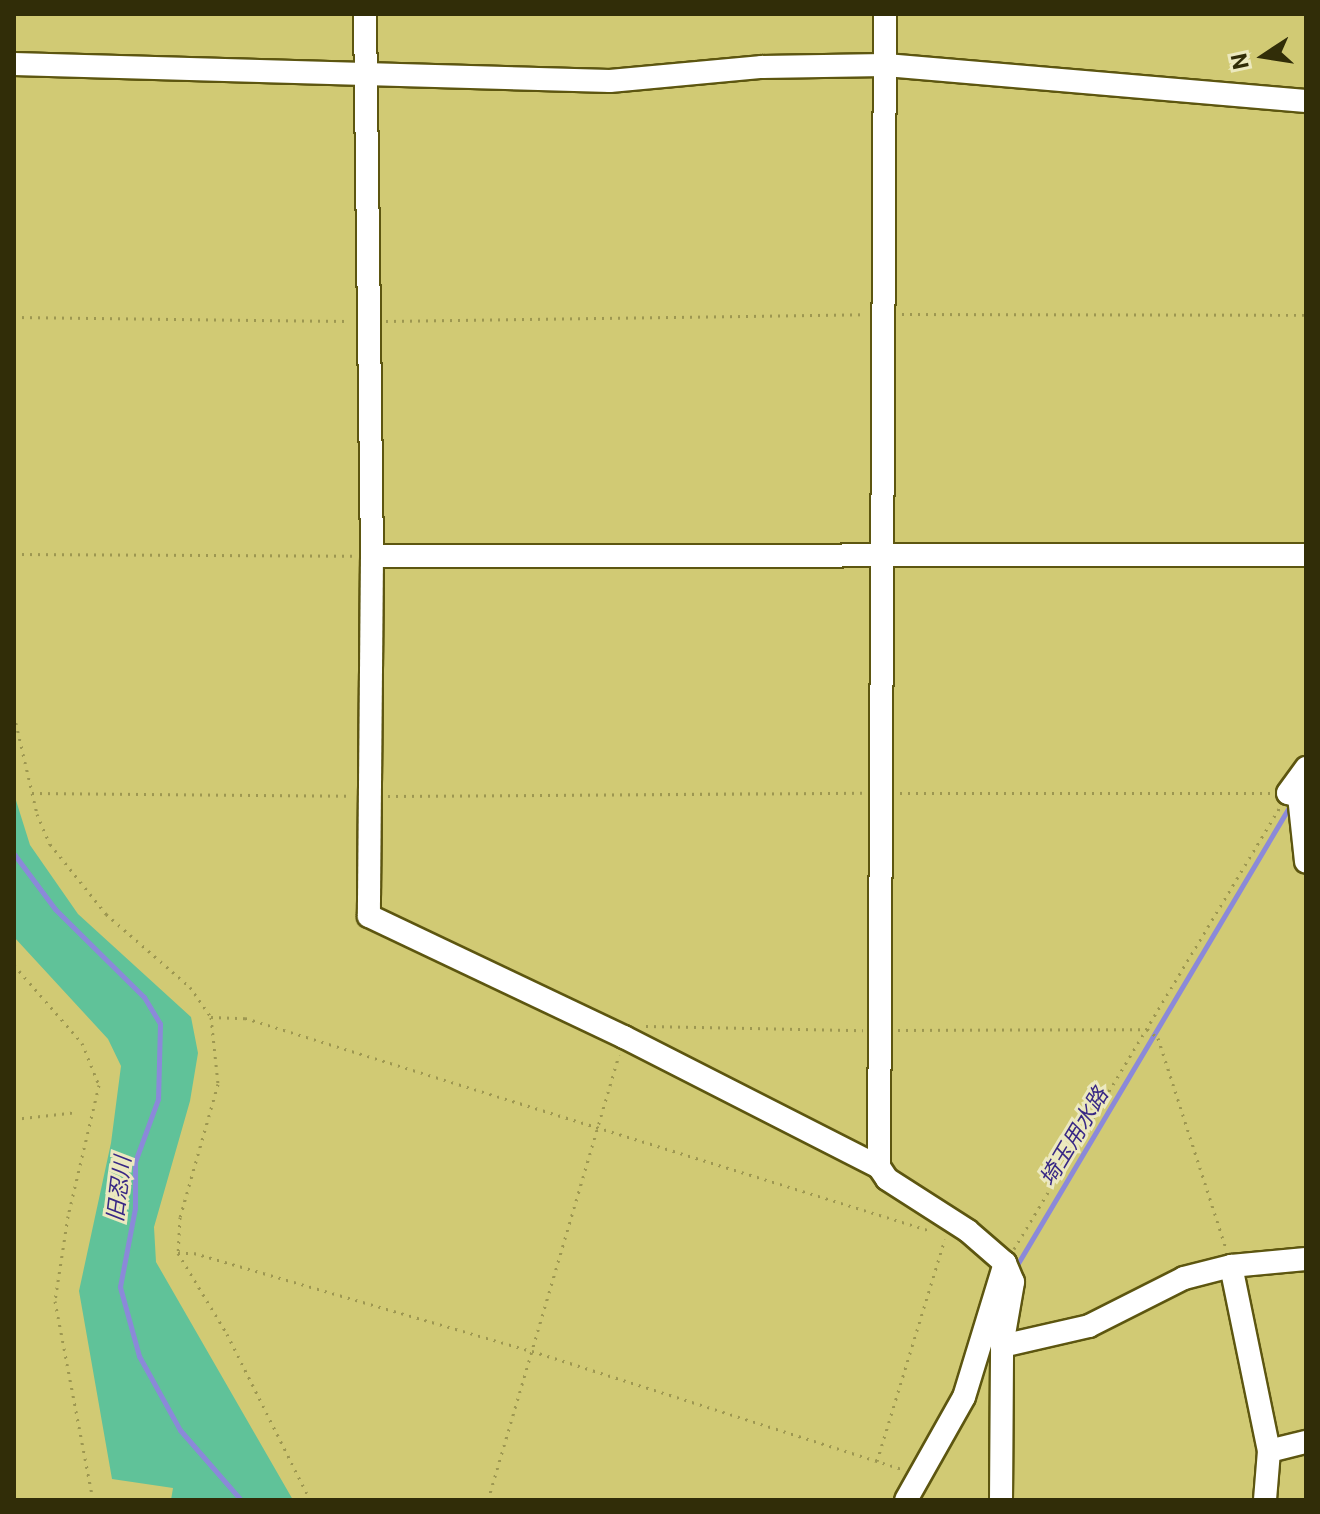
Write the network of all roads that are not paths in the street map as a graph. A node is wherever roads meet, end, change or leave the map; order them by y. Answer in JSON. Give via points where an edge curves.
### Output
{"nodes":[{"id":1,"x":365,"y":14,"type":"edge"},
{"id":2,"x":885,"y":14,"type":"edge"},
{"id":3,"x":14,"y":64,"type":"edge"},
{"id":4,"x":885,"y":65,"type":"junction"},
{"id":5,"x":366,"y":77,"type":"junction"},
{"id":6,"x":1306,"y":101,"type":"edge"},
{"id":7,"x":881,"y":555,"type":"junction"},
{"id":8,"x":1306,"y":555,"type":"edge"},
{"id":9,"x":372,"y":556,"type":"junction"},
{"id":10,"x":1306,"y":768,"type":"edge"},
{"id":11,"x":1298,"y":796,"type":"edge"},
{"id":12,"x":1306,"y":862,"type":"edge"},
{"id":13,"x":879,"y":1167,"type":"junction"},
{"id":14,"x":1306,"y":1259,"type":"edge"},
{"id":15,"x":1005,"y":1263,"type":"junction"},
{"id":16,"x":1231,"y":1266,"type":"junction"},
{"id":17,"x":1002,"y":1346,"type":"junction"},
{"id":18,"x":1306,"y":1442,"type":"edge"},
{"id":19,"x":1269,"y":1451,"type":"junction"},
{"id":20,"x":906,"y":1500,"type":"edge"},
{"id":21,"x":1001,"y":1500,"type":"edge"},
{"id":22,"x":1265,"y":1500,"type":"edge"}],
"edges":[{"from":1,"to":5,"type":"street"},
{"from":2,"to":4,"type":"street"},
{"from":3,"to":5,"type":"street"},
{"from":4,"to":5,"type":"street","via":[[762,67],[610,81]]},
{"from":4,"to":6,"type":"street"},
{"from":4,"to":7,"type":"street"},
{"from":5,"to":9,"type":"street"},
{"from":7,"to":8,"type":"street"},
{"from":7,"to":9,"type":"street"},
{"from":7,"to":13,"type":"street"},
{"from":9,"to":13,"type":"street","via":[[369,916],[624,1037]]},
{"from":10,"to":11,"type":"street"},
{"from":11,"to":12,"type":"street"},
{"from":13,"to":15,"type":"street","via":[[887,1179],[968,1231]]},
{"from":14,"to":16,"type":"street"},
{"from":15,"to":17,"type":"street","via":[[1013,1282]]},
{"from":15,"to":20,"type":"street","via":[[964,1397]]},
{"from":16,"to":17,"type":"street","via":[[1172,1283],[1089,1326]]},
{"from":16,"to":19,"type":"street"},
{"from":17,"to":21,"type":"street"},
{"from":18,"to":19,"type":"street"},
{"from":19,"to":22,"type":"street"}]}
